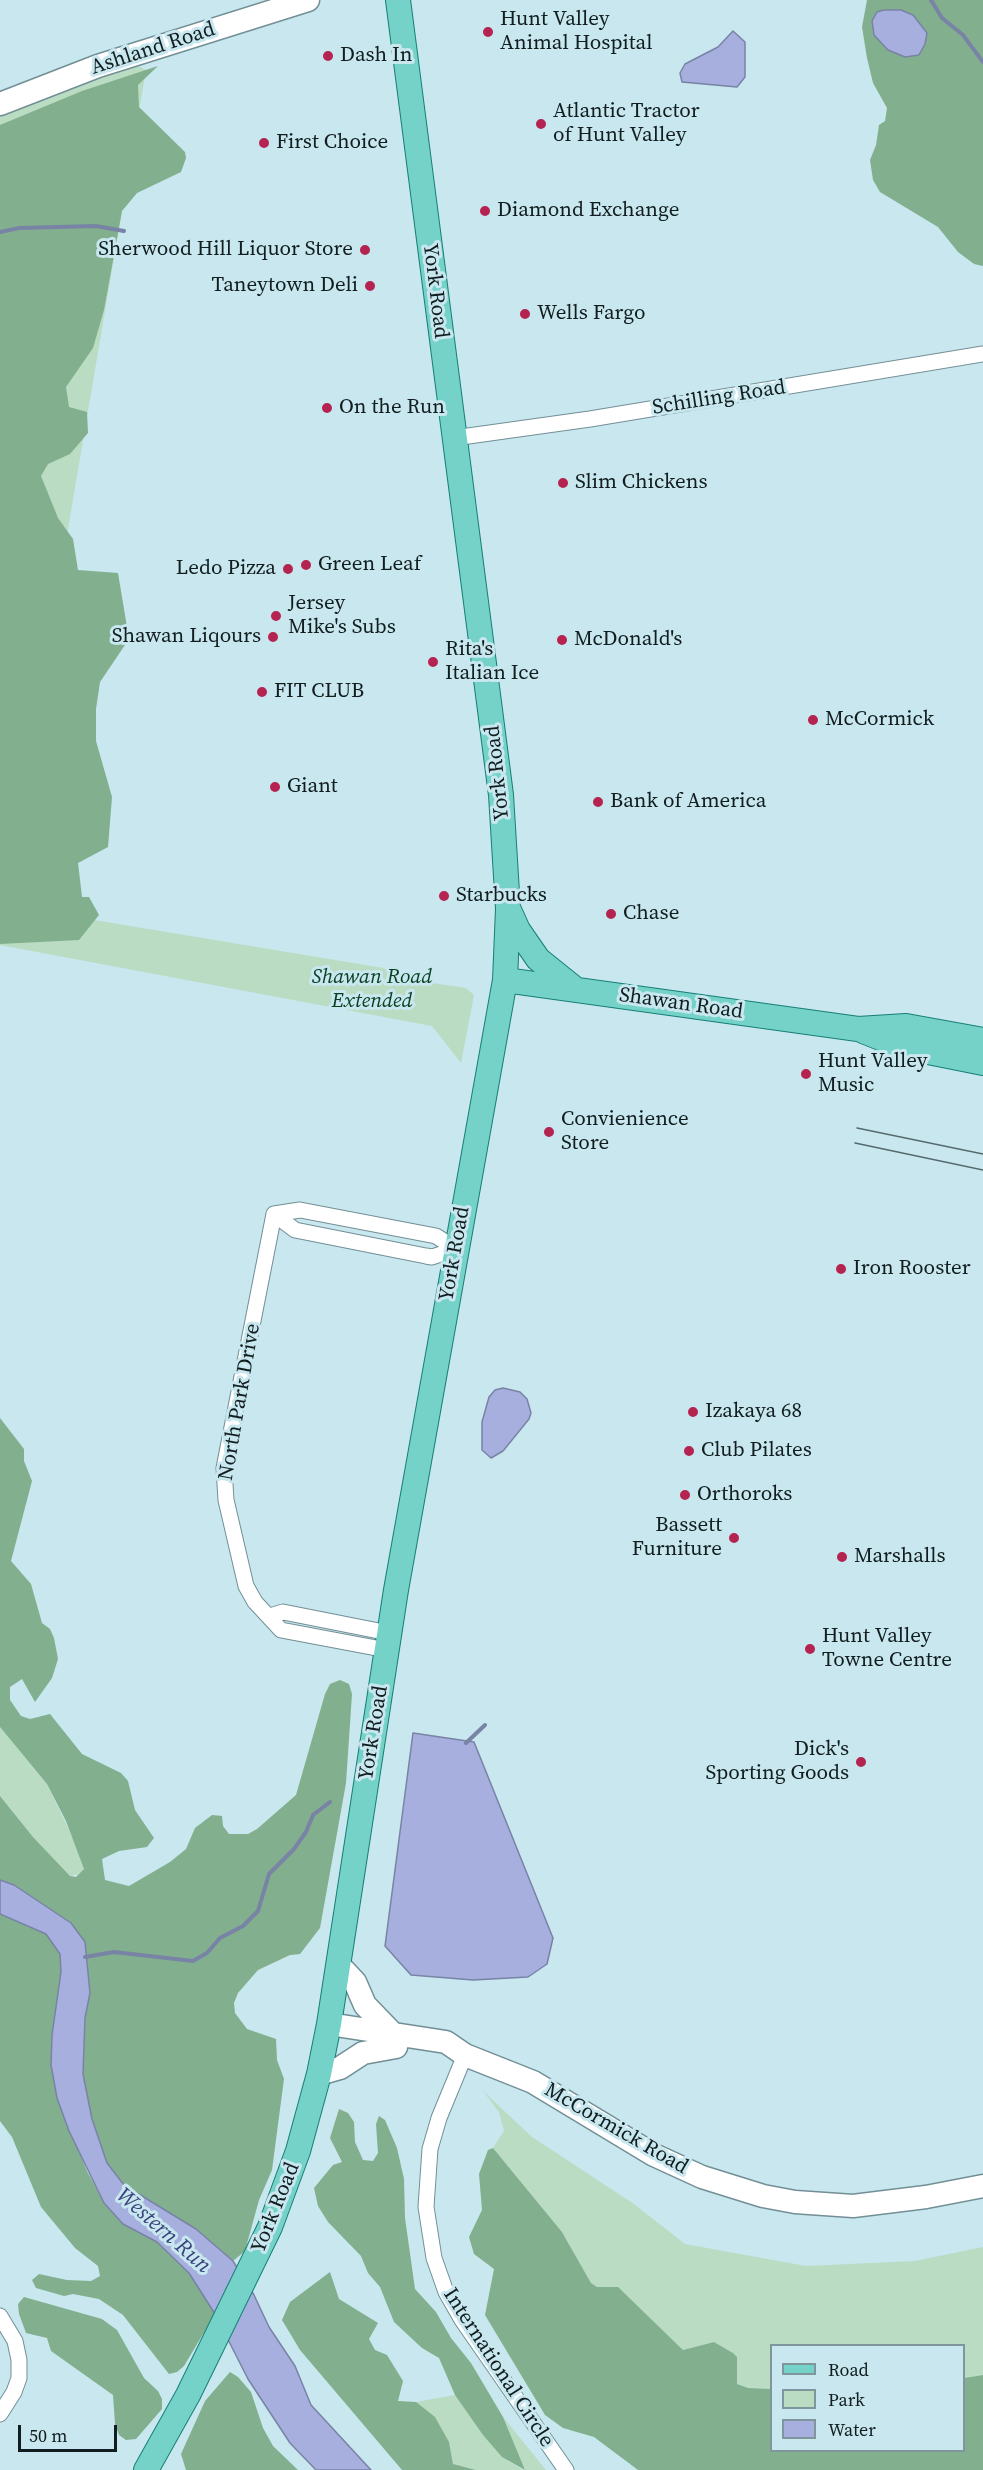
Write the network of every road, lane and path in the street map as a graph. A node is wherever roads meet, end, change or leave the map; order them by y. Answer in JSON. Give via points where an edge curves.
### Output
{"nodes":[{"id":1,"x":308,"y":0,"type":"edge"},
{"id":2,"x":398,"y":0,"type":"edge"},
{"id":3,"x":0,"y":104,"type":"edge"},
{"id":4,"x":983,"y":354,"type":"edge"},
{"id":5,"x":454,"y":438,"type":"junction"},
{"id":6,"x":508,"y":909,"type":"junction"},
{"id":7,"x":505,"y":980,"type":"junction"},
{"id":8,"x":576,"y":990,"type":"junction"},
{"id":9,"x":858,"y":1029,"type":"junction"},
{"id":10,"x":983,"y":1040,"type":"edge"},
{"id":11,"x":983,"y":1063,"type":"edge"},
{"id":12,"x":274,"y":1214,"type":"junction"},
{"id":13,"x":456,"y":1249,"type":"junction"},
{"id":14,"x":388,"y":1641,"type":"junction"},
{"id":15,"x":339,"y":1965,"type":"junction"},
{"id":16,"x":328,"y":2030,"type":"junction"},
{"id":17,"x":394,"y":2040,"type":"junction"},
{"id":18,"x":465,"y":2055,"type":"junction"},
{"id":19,"x":319,"y":2074,"type":"junction"},
{"id":20,"x":983,"y":2186,"type":"edge"},
{"id":21,"x":0,"y":2316,"type":"edge"},
{"id":22,"x":0,"y":2414,"type":"edge"},
{"id":23,"x":149,"y":2469,"type":"edge"},
{"id":24,"x":566,"y":2470,"type":"edge"}],
"edges":[{"from":1,"to":3,"type":"main road","name":"Ashland Road","via":[[98,66]]},
{"from":2,"to":5,"type":"main road","name":"York Road"},
{"from":4,"to":5,"type":"street","name":"Schilling Road"},
{"from":5,"to":6,"type":"main road","name":"York Road","via":[[495,739]]},
{"from":6,"to":7,"type":"main road","name":"York Road"},
{"from":6,"to":8,"type":"main road","via":[[538,959]]},
{"from":7,"to":8,"type":"main road","name":"Shawan Road"},
{"from":7,"to":13,"type":"main road","name":"York Road"},
{"from":8,"to":9,"type":"main road","name":"Shawan Road"},
{"from":9,"to":10,"type":"main road","name":"Shawan Road","via":[[906,1026]]},
{"from":9,"to":11,"type":"main road","name":"Shawan Road","via":[[903,1047]]},
{"from":12,"to":13,"type":"street","via":[[300,1210],[436,1236]]},
{"from":12,"to":13,"type":"street","via":[[295,1230],[415,1254],[432,1257]]},
{"from":12,"to":14,"type":"street","name":"North Park Drive","via":[[224,1478],[246,1586],[270,1616],[283,1611]]},
{"from":13,"to":14,"type":"main road","name":"York Road"},
{"from":14,"to":15,"type":"main road","name":"York Road"},
{"from":15,"to":16,"type":"main road","name":"York Road"},
{"from":15,"to":17,"type":"main road"},
{"from":16,"to":17,"type":"main road","name":"McCormick Road"},
{"from":16,"to":19,"type":"main road","name":"York Road"},
{"from":17,"to":18,"type":"main road","name":"McCormick Road","via":[[442,2055]]},
{"from":17,"to":19,"type":"main road","via":[[340,2068]]},
{"from":18,"to":20,"type":"main road","name":"McCormick Road","via":[[533,2082],[684,2170],[763,2196],[853,2206]]},
{"from":18,"to":24,"type":"street","name":"International Circle","via":[[430,2149],[426,2207],[434,2258],[446,2292],[462,2320]]},
{"from":19,"to":23,"type":"main road","name":"York Road","via":[[286,2188],[253,2266]]},
{"from":21,"to":22,"type":"street","via":[[15,2341],[19,2360],[16,2385]]}]}
